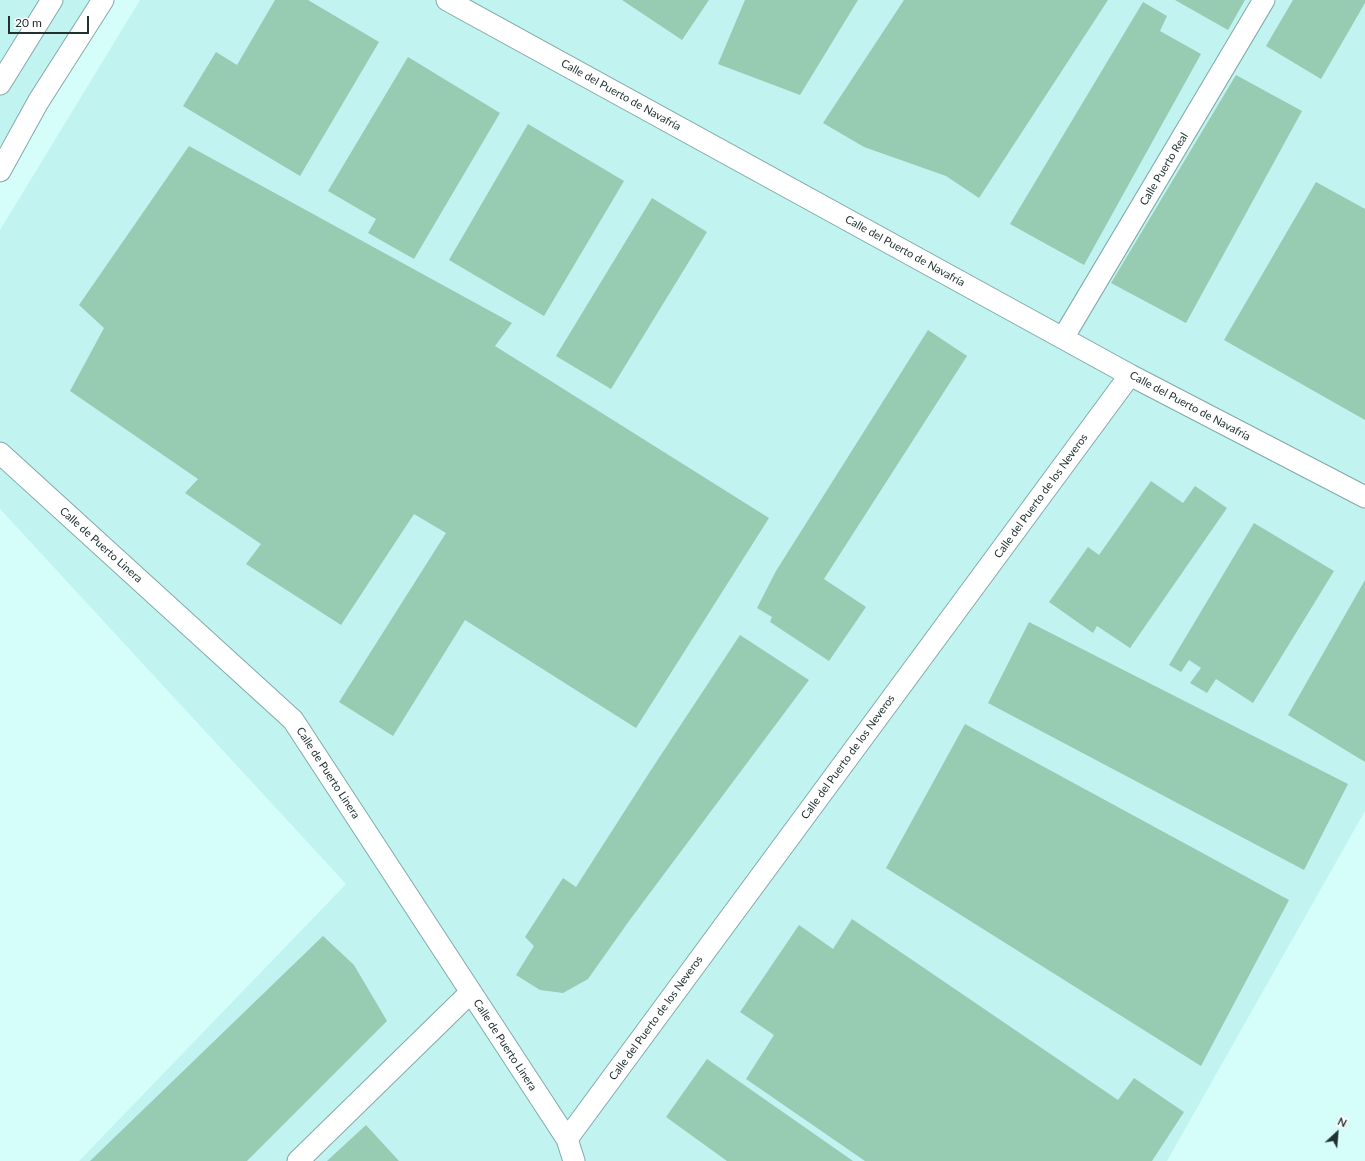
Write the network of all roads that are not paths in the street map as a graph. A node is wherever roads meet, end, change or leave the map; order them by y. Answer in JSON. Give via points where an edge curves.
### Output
{"nodes":[{"id":1,"x":52,"y":0,"type":"edge"},
{"id":2,"x":103,"y":0,"type":"edge"},
{"id":3,"x":448,"y":0,"type":"edge"},
{"id":4,"x":1264,"y":0,"type":"edge"},
{"id":5,"x":0,"y":84,"type":"edge"},
{"id":6,"x":0,"y":171,"type":"edge"},
{"id":7,"x":1063,"y":338,"type":"junction"},
{"id":8,"x":1130,"y":375,"type":"junction"},
{"id":9,"x":0,"y":453,"type":"edge"},
{"id":10,"x":1365,"y":497,"type":"edge"},
{"id":11,"x":471,"y":992,"type":"junction"},
{"id":12,"x":566,"y":1139,"type":"junction"},
{"id":13,"x":298,"y":1161,"type":"edge"},
{"id":14,"x":574,"y":1161,"type":"edge"}],
"edges":[{"from":1,"to":5,"type":"street"},
{"from":2,"to":6,"type":"street","via":[[38,102]]},
{"from":3,"to":7,"type":"street","name":"Calle del Puerto de Navafría"},
{"from":4,"to":7,"type":"street","name":"Calle Puerto Real"},
{"from":7,"to":8,"type":"street","name":"Calle del Puerto de Navafría"},
{"from":8,"to":10,"type":"street","name":"Calle del Puerto de Navafría"},
{"from":8,"to":12,"type":"street","name":"Calle del Puerto de los Neveros"},
{"from":9,"to":11,"type":"street","name":"Calle de Puerto Linera","via":[[293,720]]},
{"from":11,"to":12,"type":"street","name":"Calle de Puerto Linera"},
{"from":11,"to":13,"type":"street"},
{"from":12,"to":14,"type":"street","name":"Calle de Puerto Linera"}]}
